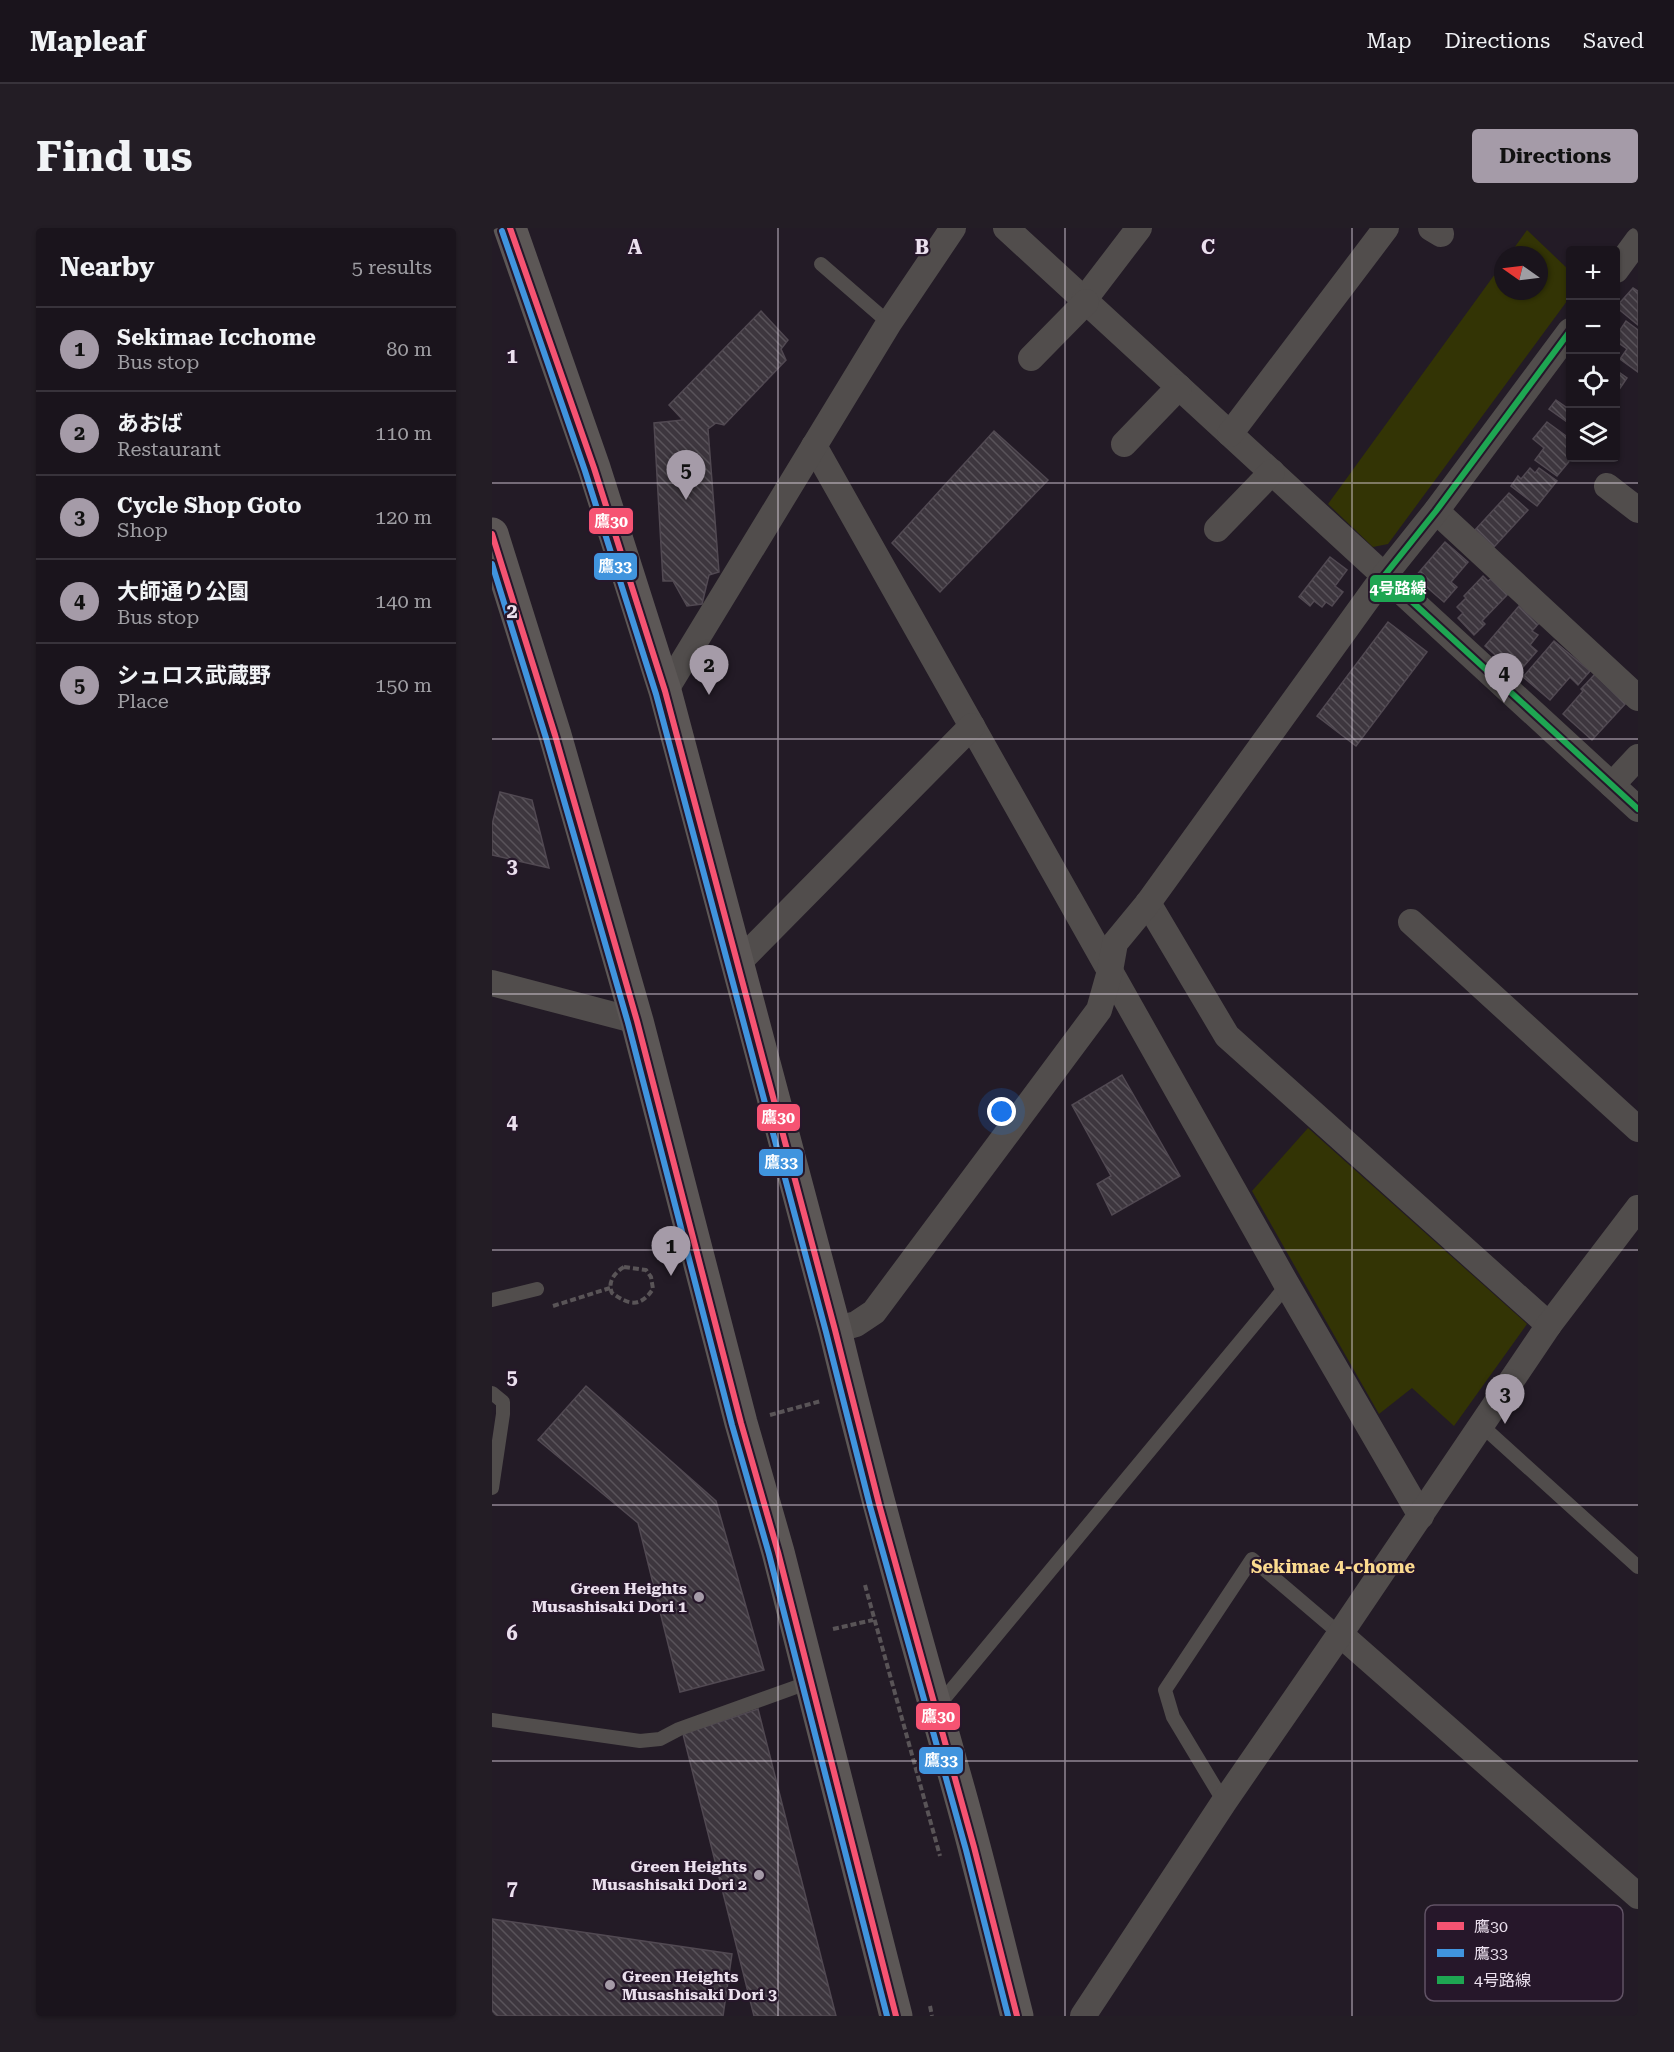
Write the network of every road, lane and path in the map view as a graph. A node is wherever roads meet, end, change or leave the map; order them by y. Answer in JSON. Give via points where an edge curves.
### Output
{"nodes":[{"id":1,"x":510,"y":228,"type":"edge"},
{"id":2,"x":953,"y":228,"type":"edge"},
{"id":3,"x":1006,"y":228,"type":"edge"},
{"id":4,"x":1139,"y":228,"type":"edge"},
{"id":5,"x":1386,"y":228,"type":"edge"},
{"id":6,"x":1638,"y":240,"type":"edge"},
{"id":7,"x":821,"y":264,"type":"dead end"},
{"id":8,"x":1620,"y":265,"type":"edge"},
{"id":9,"x":1085,"y":301,"type":"junction"},
{"id":10,"x":889,"y":323,"type":"junction"},
{"id":11,"x":1566,"y":336,"type":"edge"},
{"id":12,"x":1031,"y":358,"type":"dead end"},
{"id":13,"x":1179,"y":387,"type":"junction"},
{"id":14,"x":1230,"y":434,"type":"junction"},
{"id":15,"x":1124,"y":444,"type":"dead end"},
{"id":16,"x":814,"y":446,"type":"junction"},
{"id":17,"x":1272,"y":472,"type":"junction"},
{"id":18,"x":1607,"y":486,"type":"dead end"},
{"id":19,"x":1636,"y":503,"type":"edge"},
{"id":20,"x":1436,"y":511,"type":"junction"},
{"id":21,"x":1217,"y":529,"type":"dead end"},
{"id":22,"x":492,"y":534,"type":"edge"},
{"id":23,"x":1384,"y":576,"type":"junction"},
{"id":24,"x":665,"y":691,"type":"junction"},
{"id":25,"x":1638,"y":698,"type":"edge"},
{"id":26,"x":972,"y":726,"type":"junction"},
{"id":27,"x":1638,"y":757,"type":"edge"},
{"id":28,"x":1612,"y":785,"type":"junction"},
{"id":29,"x":1638,"y":809,"type":"edge"},
{"id":30,"x":1148,"y":903,"type":"junction"},
{"id":31,"x":1412,"y":922,"type":"dead end"},
{"id":32,"x":738,"y":963,"type":"junction"},
{"id":33,"x":1110,"y":971,"type":"junction"},
{"id":34,"x":492,"y":983,"type":"edge"},
{"id":35,"x":637,"y":1021,"type":"junction"},
{"id":36,"x":1638,"y":1129,"type":"edge"},
{"id":37,"x":1638,"y":1208,"type":"edge"},
{"id":38,"x":1287,"y":1285,"type":"junction"},
{"id":39,"x":610,"y":1288,"type":"joint"},
{"id":40,"x":537,"y":1290,"type":"dead end"},
{"id":41,"x":492,"y":1300,"type":"edge"},
{"id":42,"x":1549,"y":1325,"type":"junction"},
{"id":43,"x":835,"y":1330,"type":"junction"},
{"id":44,"x":492,"y":1393,"type":"edge"},
{"id":45,"x":821,"y":1401,"type":"dead end"},
{"id":46,"x":772,"y":1414,"type":"dead end"},
{"id":47,"x":1481,"y":1425,"type":"junction"},
{"id":48,"x":492,"y":1488,"type":"edge"},
{"id":49,"x":1421,"y":1516,"type":"junction"},
{"id":50,"x":1638,"y":1567,"type":"edge"},
{"id":51,"x":833,"y":1629,"type":"dead end"},
{"id":52,"x":1340,"y":1634,"type":"junction"},
{"id":53,"x":810,"y":1682,"type":"junction"},
{"id":54,"x":935,"y":1710,"type":"junction"},
{"id":55,"x":492,"y":1720,"type":"edge"},
{"id":56,"x":1224,"y":1802,"type":"junction"},
{"id":57,"x":940,"y":1857,"type":"dead end"},
{"id":58,"x":1638,"y":1896,"type":"edge"},
{"id":59,"x":896,"y":2016,"type":"edge"},
{"id":60,"x":1017,"y":2016,"type":"edge"},
{"id":61,"x":1083,"y":2016,"type":"edge"}],
"edges":[{"from":1,"to":24,"type":"main road","via":[[594,468]]},
{"from":2,"to":10,"type":"street"},
{"from":3,"to":9,"type":"street"},
{"from":4,"to":9,"type":"street"},
{"from":5,"to":14,"type":"street"},
{"from":6,"to":8,"type":"street"},
{"from":7,"to":10,"type":"lane"},
{"from":9,"to":12,"type":"street"},
{"from":9,"to":13,"type":"street"},
{"from":10,"to":16,"type":"street"},
{"from":11,"to":20,"type":"street"},
{"from":13,"to":14,"type":"street"},
{"from":13,"to":15,"type":"street"},
{"from":14,"to":17,"type":"street"},
{"from":16,"to":24,"type":"street"},
{"from":16,"to":26,"type":"street"},
{"from":17,"to":21,"type":"street"},
{"from":17,"to":23,"type":"street"},
{"from":18,"to":19,"type":"street"},
{"from":20,"to":23,"type":"street"},
{"from":20,"to":25,"type":"street"},
{"from":22,"to":35,"type":"main road","via":[[555,735]]},
{"from":23,"to":28,"type":"street"},
{"from":23,"to":30,"type":"street"},
{"from":24,"to":32,"type":"main road"},
{"from":26,"to":32,"type":"street"},
{"from":26,"to":33,"type":"street"},
{"from":27,"to":28,"type":"street"},
{"from":28,"to":29,"type":"street"},
{"from":30,"to":33,"type":"street","via":[[1115,943]]},
{"from":30,"to":42,"type":"street","via":[[1227,1036]]},
{"from":31,"to":36,"type":"street"},
{"from":32,"to":43,"type":"main road"},
{"from":33,"to":38,"type":"street"},
{"from":33,"to":43,"type":"street","via":[[1099,1010],[874,1312],[856,1324]]},
{"from":34,"to":35,"type":"street"},
{"from":35,"to":53,"type":"main road"},
{"from":37,"to":42,"type":"street"},
{"from":38,"to":49,"type":"street"},
{"from":38,"to":54,"type":"lane"},
{"from":39,"to":39,"type":"path","via":[[617,1270],[624,1267],[646,1270],[653,1289],[640,1302],[629,1302]]},
{"from":40,"to":41,"type":"lane"},
{"from":42,"to":47,"type":"street"},
{"from":43,"to":54,"type":"main road"},
{"from":44,"to":48,"type":"lane","via":[[503,1402]]},
{"from":45,"to":46,"type":"path"},
{"from":47,"to":49,"type":"street"},
{"from":47,"to":50,"type":"lane"},
{"from":49,"to":52,"type":"street"},
{"from":51,"to":57,"type":"path","via":[[873,1620]]},
{"from":52,"to":56,"type":"street"},
{"from":52,"to":56,"type":"lane","via":[[1252,1559],[1165,1690],[1173,1717]]},
{"from":52,"to":58,"type":"street"},
{"from":53,"to":55,"type":"lane","via":[[660,1738],[640,1741]]},
{"from":53,"to":59,"type":"main road"},
{"from":54,"to":60,"type":"main road"},
{"from":56,"to":61,"type":"street"}]}
